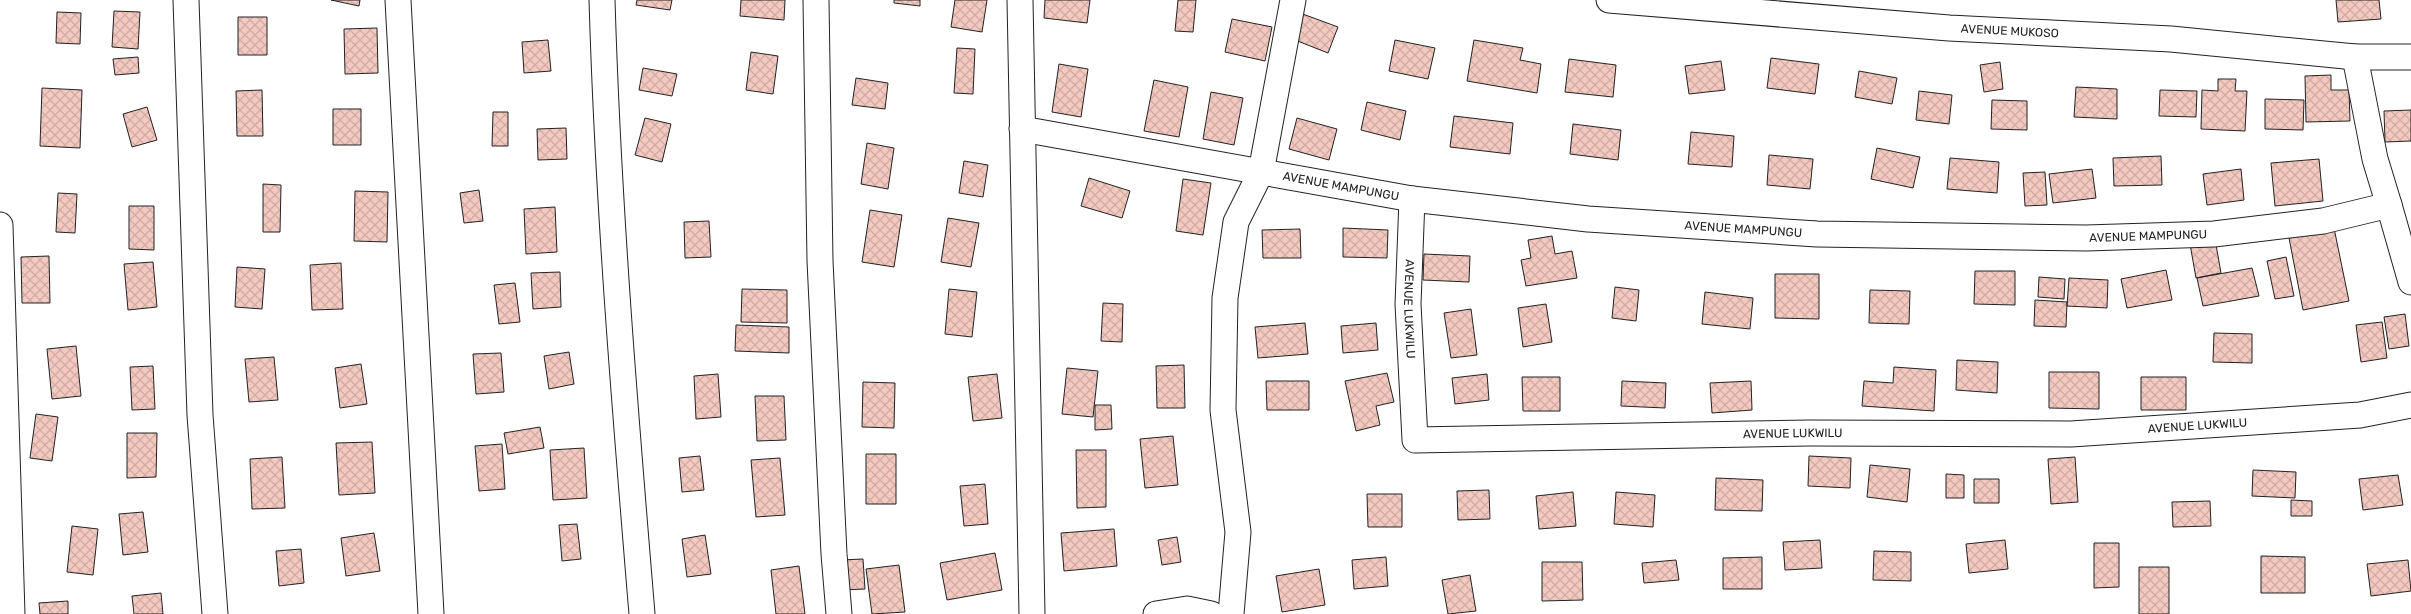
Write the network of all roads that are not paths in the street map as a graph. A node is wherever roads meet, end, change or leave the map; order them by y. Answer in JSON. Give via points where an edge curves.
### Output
{"nodes":[{"id":1,"x":186,"y":0,"type":"edge"},
{"id":2,"x":398,"y":0,"type":"edge"},
{"id":3,"x":602,"y":0,"type":"edge"},
{"id":4,"x":816,"y":0,"type":"edge"},
{"id":5,"x":1020,"y":0,"type":"edge"},
{"id":6,"x":1293,"y":0,"type":"edge"},
{"id":7,"x":1609,"y":0,"type":"edge"},
{"id":8,"x":2355,"y":57,"type":"junction"},
{"id":9,"x":2411,"y":57,"type":"edge"},
{"id":10,"x":1022,"y":129,"type":"junction"},
{"id":11,"x":1261,"y":172,"type":"junction"},
{"id":12,"x":1412,"y":199,"type":"junction"},
{"id":13,"x":2389,"y":206,"type":"junction"},
{"id":14,"x":0,"y":225,"type":"edge"},
{"id":15,"x":2411,"y":282,"type":"edge"},
{"id":16,"x":2411,"y":405,"type":"edge"},
{"id":17,"x":12,"y":614,"type":"edge"},
{"id":18,"x":215,"y":614,"type":"edge"},
{"id":19,"x":432,"y":614,"type":"edge"},
{"id":20,"x":642,"y":614,"type":"edge"},
{"id":21,"x":839,"y":614,"type":"edge"},
{"id":22,"x":1032,"y":614,"type":"edge"},
{"id":23,"x":1156,"y":614,"type":"edge"},
{"id":24,"x":1211,"y":614,"type":"edge"},
{"id":25,"x":1230,"y":614,"type":"edge"}],
"edges":[{"from":1,"to":18,"type":"street","via":[[200,415]]},
{"from":2,"to":19,"type":"street"},
{"from":3,"to":20,"type":"street","via":[[622,381]]},
{"from":4,"to":21,"type":"street","via":[[821,271]]},
{"from":5,"to":10,"type":"street"},
{"from":6,"to":11,"type":"street"},
{"from":7,"to":8,"type":"street","name":"AVENUE MUKOSO","via":[[1949,28],[2170,39]]},
{"from":8,"to":9,"type":"street","name":"AVENUE MUKOSO"},
{"from":8,"to":13,"type":"street","via":[[2375,158]]},
{"from":10,"to":11,"type":"street","name":"AVENUE MAMPUNGU"},
{"from":10,"to":22,"type":"street"},
{"from":11,"to":12,"type":"street","name":"AVENUE MAMPUNGU"},
{"from":11,"to":25,"type":"street","via":[[1236,222],[1225,298],[1223,410],[1238,532]]},
{"from":12,"to":13,"type":"street","name":"AVENUE MAMPUNGU","via":[[1588,219],[1816,234],[2086,238],[2214,234],[2323,221]]},
{"from":12,"to":16,"type":"street","name":"AVENUE LUKWILU","via":[[1408,304],[1415,440],[1810,433],[2071,434],[2360,415]]},
{"from":13,"to":15,"type":"street"},
{"from":14,"to":17,"type":"street"},
{"from":23,"to":24,"type":"street","via":[[1186,609]]}]}
